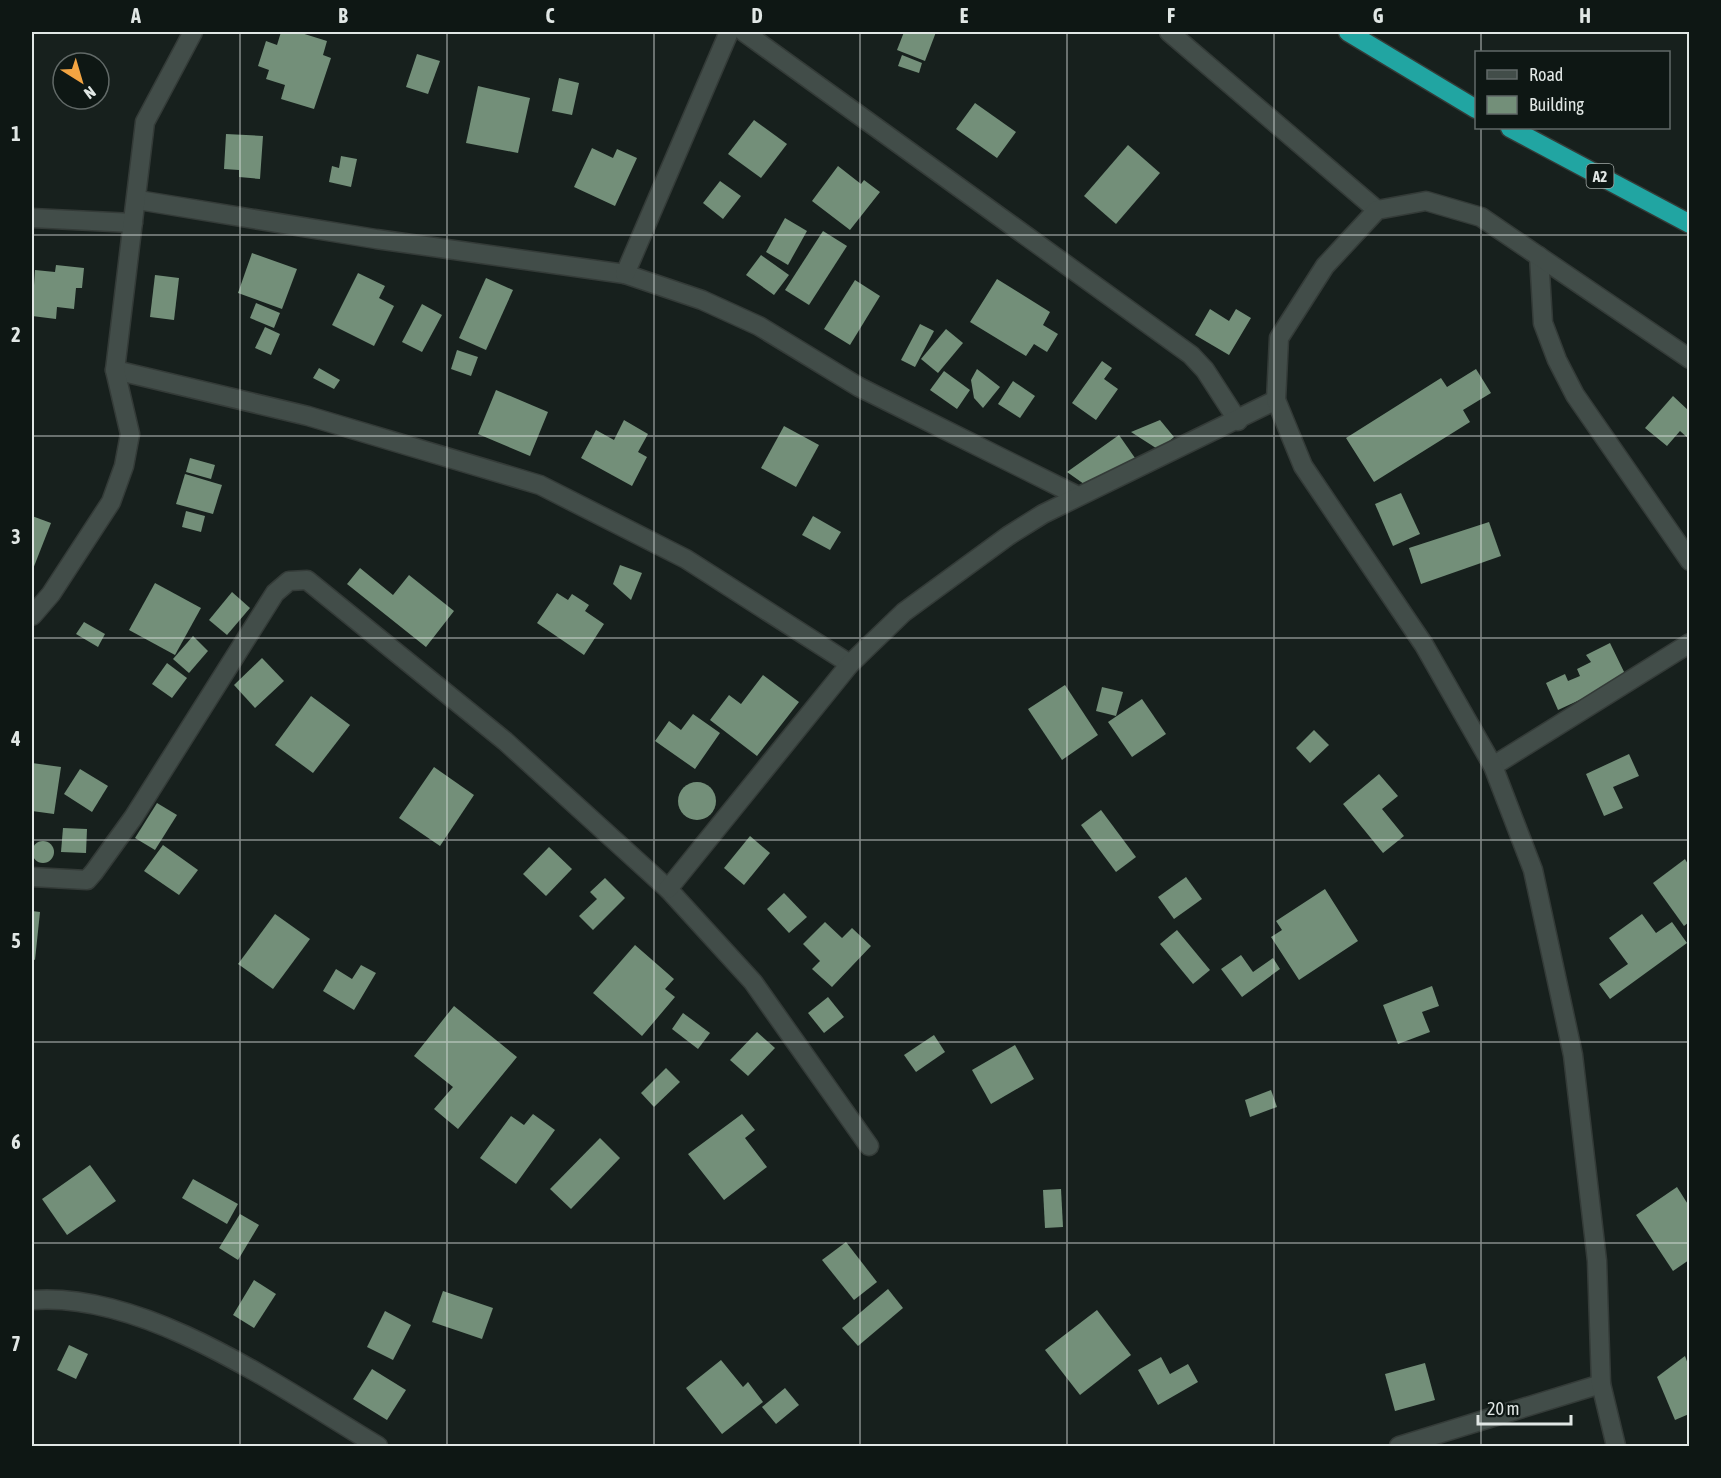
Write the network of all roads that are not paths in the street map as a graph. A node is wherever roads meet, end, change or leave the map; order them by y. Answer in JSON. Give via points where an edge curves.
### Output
{"nodes":[{"id":1,"x":193,"y":32,"type":"edge"},
{"id":2,"x":729,"y":32,"type":"edge"},
{"id":3,"x":744,"y":32,"type":"edge"},
{"id":4,"x":1169,"y":32,"type":"edge"},
{"id":5,"x":1348,"y":32,"type":"edge"},
{"id":6,"x":1475,"y":108,"type":"edge"},
{"id":7,"x":1512,"y":129,"type":"edge"},
{"id":8,"x":138,"y":201,"type":"junction"},
{"id":9,"x":1377,"y":210,"type":"junction"},
{"id":10,"x":32,"y":218,"type":"edge"},
{"id":11,"x":133,"y":223,"type":"junction"},
{"id":12,"x":1689,"y":224,"type":"edge"},
{"id":13,"x":1539,"y":256,"type":"junction"},
{"id":14,"x":625,"y":274,"type":"junction"},
{"id":15,"x":1689,"y":359,"type":"edge"},
{"id":16,"x":115,"y":370,"type":"junction"},
{"id":17,"x":1276,"y":400,"type":"junction"},
{"id":18,"x":1238,"y":421,"type":"junction"},
{"id":19,"x":1078,"y":496,"type":"junction"},
{"id":20,"x":1689,"y":561,"type":"edge"},
{"id":21,"x":32,"y":616,"type":"edge"},
{"id":22,"x":1689,"y":643,"type":"edge"},
{"id":23,"x":850,"y":664,"type":"junction"},
{"id":24,"x":1492,"y":765,"type":"junction"},
{"id":25,"x":32,"y":877,"type":"edge"},
{"id":26,"x":668,"y":889,"type":"junction"},
{"id":27,"x":869,"y":1146,"type":"dead end"},
{"id":28,"x":32,"y":1300,"type":"edge"},
{"id":29,"x":1601,"y":1384,"type":"junction"},
{"id":30,"x":378,"y":1446,"type":"edge"},
{"id":31,"x":1399,"y":1446,"type":"edge"},
{"id":32,"x":1616,"y":1446,"type":"edge"}],
"edges":[{"from":1,"to":8,"type":"street","via":[[145,122]]},
{"from":2,"to":14,"type":"street"},
{"from":3,"to":18,"type":"street","via":[[1191,355]]},
{"from":4,"to":9,"type":"street"},
{"from":5,"to":6,"type":"highway"},
{"from":7,"to":12,"type":"highway","number":"A2"},
{"from":8,"to":11,"type":"street"},
{"from":8,"to":14,"type":"street"},
{"from":9,"to":13,"type":"street","via":[[1426,201],[1481,217]]},
{"from":9,"to":17,"type":"street","via":[[1325,266],[1279,338]]},
{"from":10,"to":11,"type":"street"},
{"from":11,"to":16,"type":"street"},
{"from":13,"to":15,"type":"street"},
{"from":13,"to":20,"type":"street","via":[[1543,323],[1557,360],[1575,395]]},
{"from":14,"to":19,"type":"street","via":[[702,300],[759,326],[859,387]]},
{"from":16,"to":21,"type":"street","via":[[130,434],[124,466],[111,502]]},
{"from":16,"to":23,"type":"street","via":[[308,416],[540,485],[686,559]]},
{"from":17,"to":18,"type":"street"},
{"from":17,"to":24,"type":"street","via":[[1303,466],[1424,645]]},
{"from":18,"to":19,"type":"street"},
{"from":19,"to":23,"type":"street","via":[[1043,514],[964,567],[904,612]]},
{"from":22,"to":24,"type":"street"},
{"from":23,"to":26,"type":"street"},
{"from":24,"to":29,"type":"street","via":[[1533,870],[1573,1055],[1597,1261]]},
{"from":25,"to":26,"type":"street","via":[[87,880],[133,818],[275,593],[289,581],[307,580],[505,741]]},
{"from":26,"to":27,"type":"street","via":[[753,982]]},
{"from":28,"to":30,"type":"street","via":[[96,1304],[151,1321],[243,1366]]},
{"from":29,"to":31,"type":"street"},
{"from":29,"to":32,"type":"street"}]}
